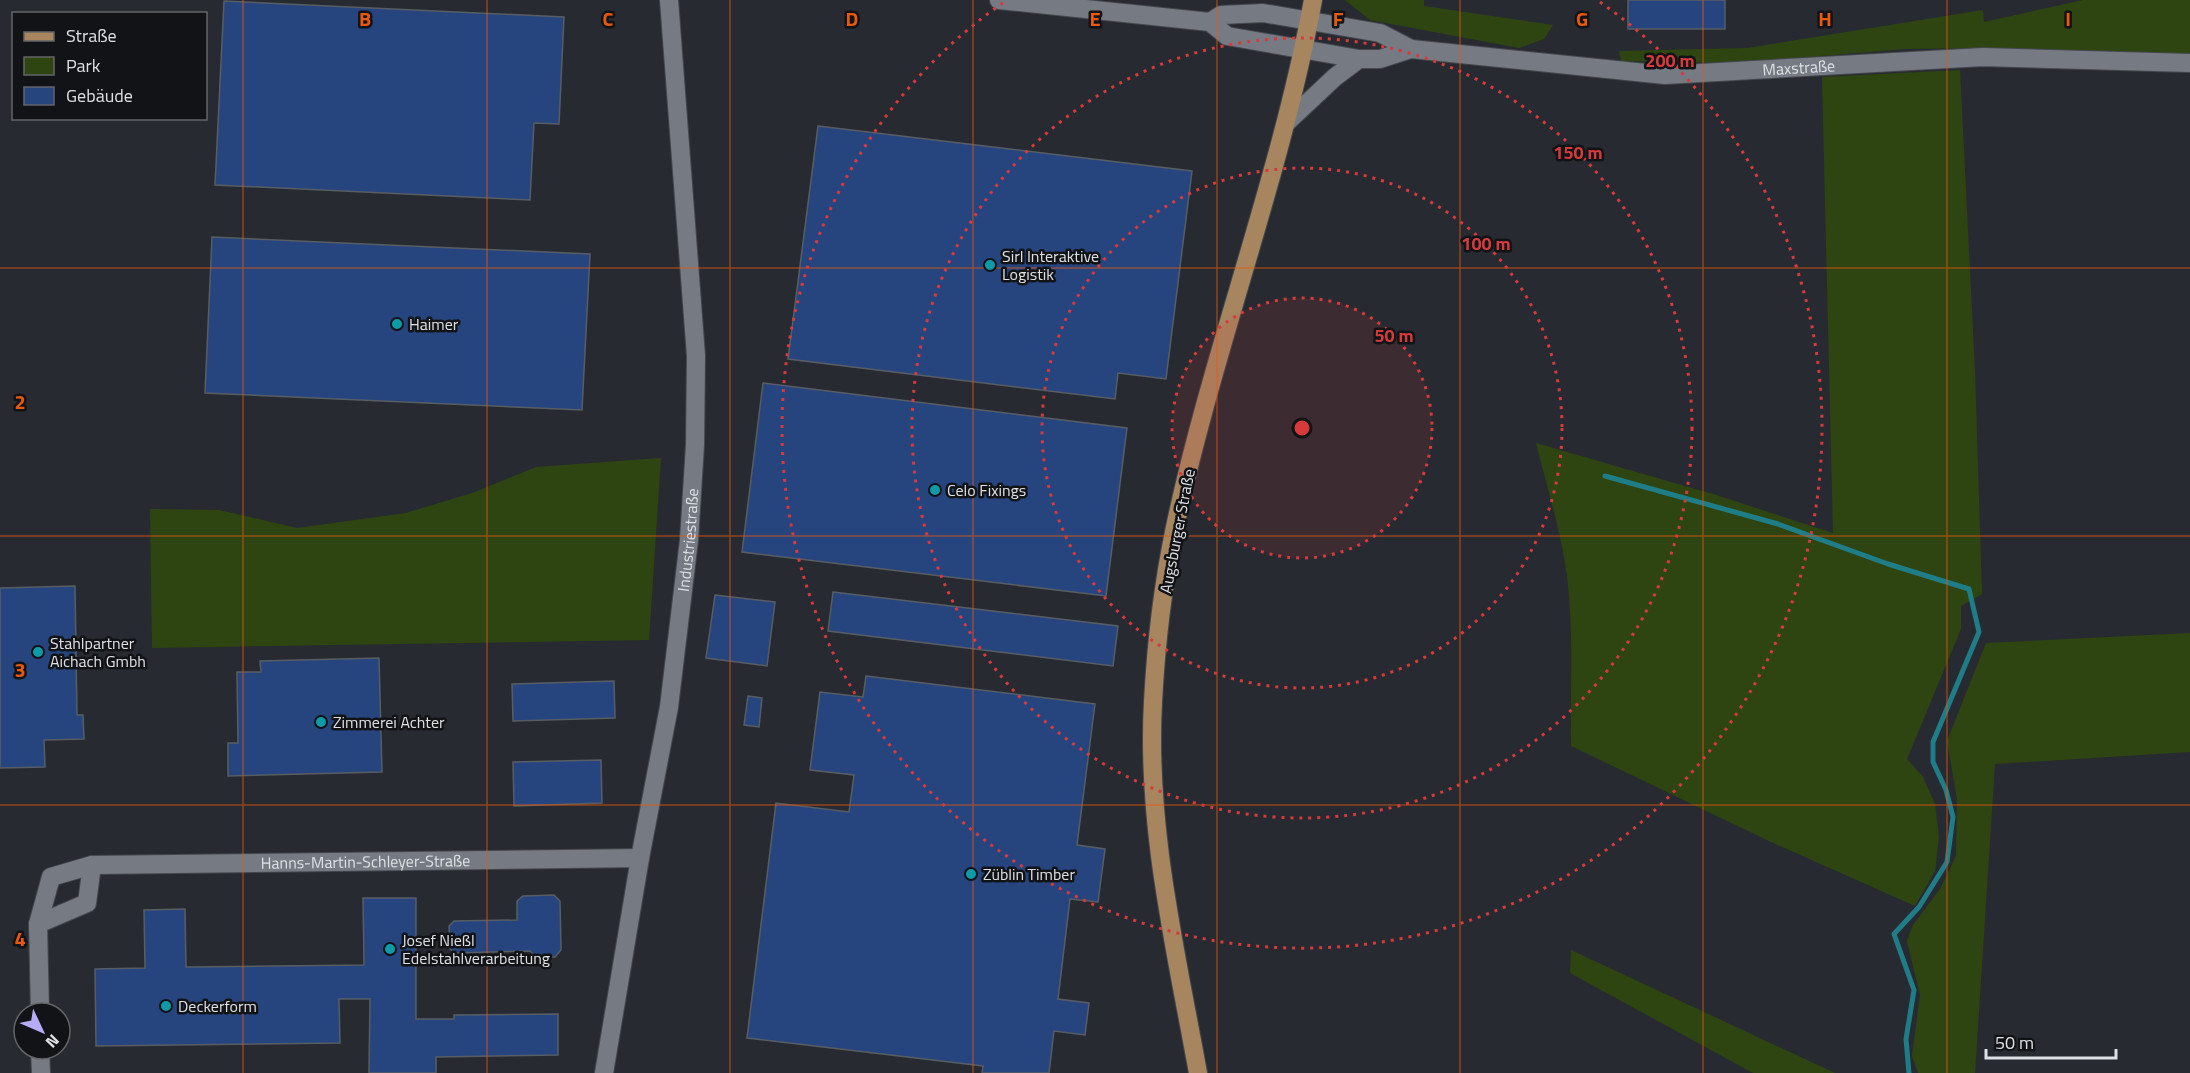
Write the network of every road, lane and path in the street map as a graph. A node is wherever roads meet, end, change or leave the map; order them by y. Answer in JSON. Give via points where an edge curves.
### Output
{"nodes":[{"id":1,"x":669,"y":0,"type":"edge"},
{"id":2,"x":999,"y":0,"type":"edge"},
{"id":3,"x":1313,"y":0,"type":"edge"},
{"id":4,"x":1268,"y":7,"type":"edge"},
{"id":5,"x":1309,"y":21,"type":"junction"},
{"id":6,"x":1210,"y":22,"type":"junction"},
{"id":7,"x":1411,"y":49,"type":"junction"},
{"id":8,"x":1303,"y":50,"type":"junction"},
{"id":9,"x":1359,"y":59,"type":"junction"},
{"id":10,"x":2190,"y":63,"type":"edge"},
{"id":11,"x":1286,"y":123,"type":"junction"},
{"id":12,"x":640,"y":858,"type":"junction"},
{"id":13,"x":92,"y":865,"type":"junction"},
{"id":14,"x":38,"y":924,"type":"junction"},
{"id":15,"x":40,"y":1001,"type":"edge"},
{"id":16,"x":604,"y":1073,"type":"edge"},
{"id":17,"x":1198,"y":1073,"type":"edge"}],
"edges":[{"from":1,"to":12,"type":"street","name":"Industriestraße","via":[[696,356],[694,445],[689,540],[669,707]]},
{"from":2,"to":6,"type":"street"},
{"from":3,"to":5,"type":"main road","name":"Augsburger Straße"},
{"from":4,"to":5,"type":"street","name":"Maxstraße"},
{"from":4,"to":6,"type":"street","name":"Maxstraße","via":[[1221,15]]},
{"from":5,"to":7,"type":"street","name":"Maxstraße","via":[[1380,33]]},
{"from":5,"to":8,"type":"main road","name":"Augsburger Straße"},
{"from":6,"to":8,"type":"street","name":"Maxstraße","via":[[1227,36]]},
{"from":7,"to":9,"type":"street","name":"Maxstraße","via":[[1380,59]]},
{"from":7,"to":10,"type":"street","name":"Maxstraße","via":[[1665,75],[1983,57]]},
{"from":8,"to":9,"type":"street","name":"Maxstraße"},
{"from":8,"to":11,"type":"main road","name":"Augsburger Straße"},
{"from":9,"to":11,"type":"street"},
{"from":11,"to":17,"type":"main road","name":"Augsburger Straße","via":[[1175,528],[1153,704],[1153,785],[1164,887]]},
{"from":12,"to":13,"type":"street","name":"Hanns-Martin-Schleyer-Straße"},
{"from":12,"to":16,"type":"street","name":"Industriestraße"},
{"from":13,"to":14,"type":"street","name":"Hanns-Martin-Schleyer-Straße","via":[[51,877]]},
{"from":13,"to":14,"type":"street","via":[[87,903]]},
{"from":14,"to":15,"type":"street","name":"Hanns-Martin-Schleyer-Straße"}]}
